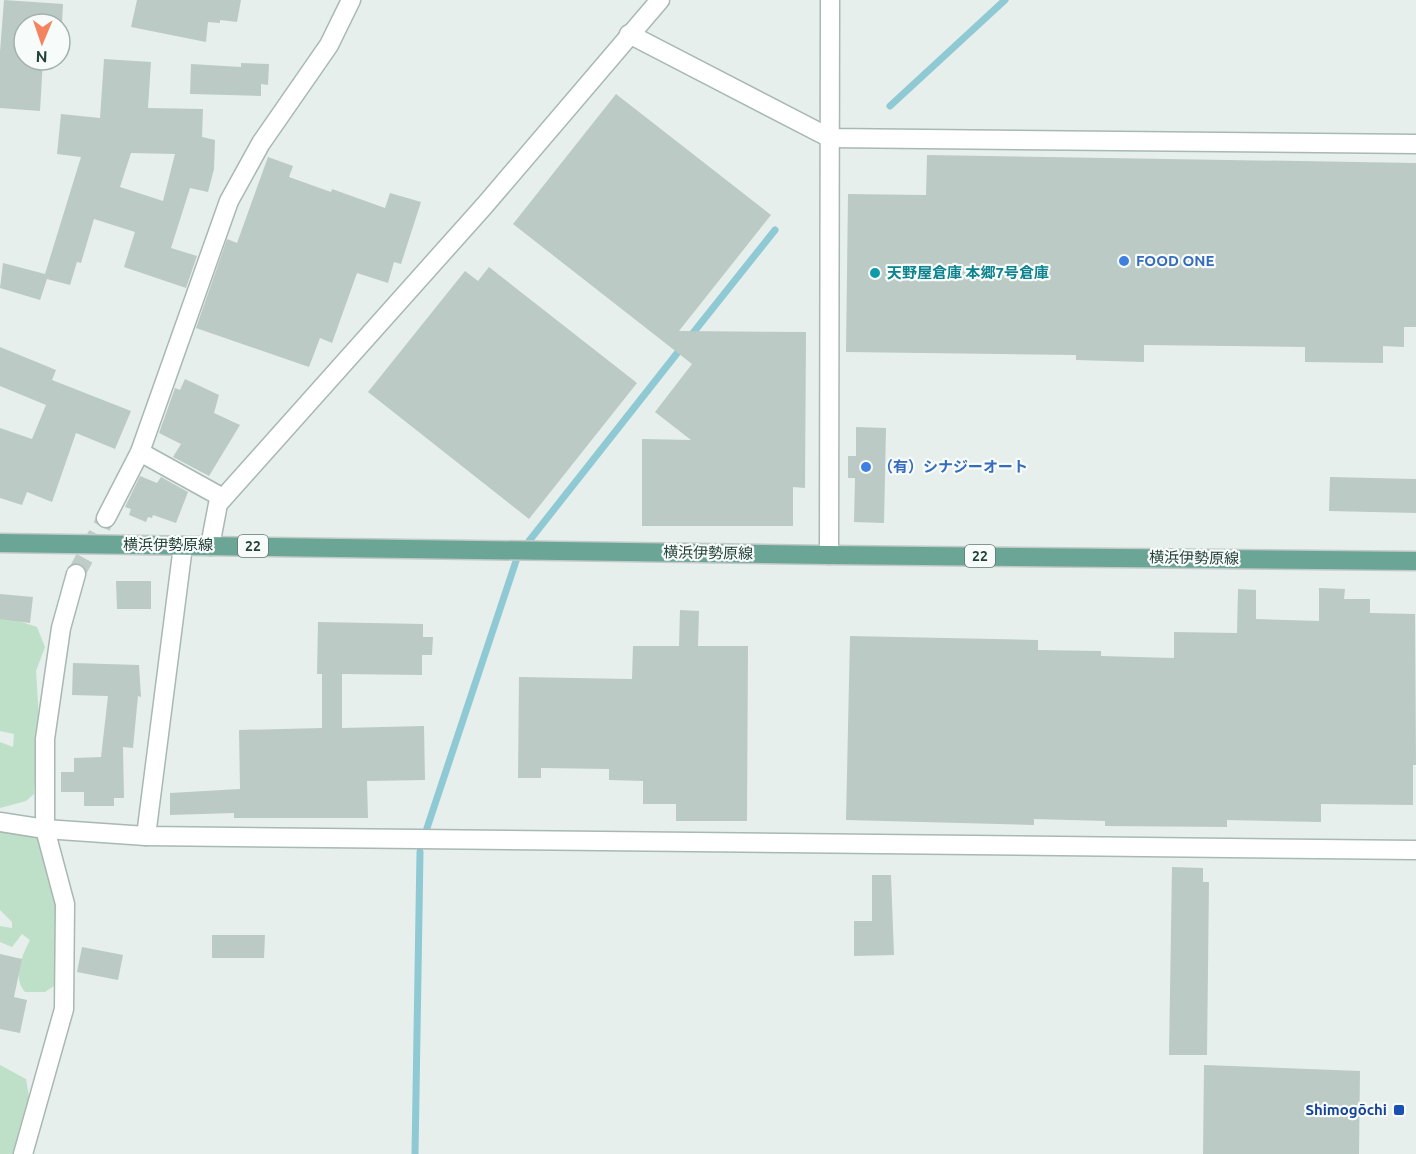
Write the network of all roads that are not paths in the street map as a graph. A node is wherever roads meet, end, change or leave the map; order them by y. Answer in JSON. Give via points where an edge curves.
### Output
{"nodes":[{"id":1,"x":351,"y":0,"type":"edge"},
{"id":2,"x":660,"y":0,"type":"edge"},
{"id":3,"x":830,"y":0,"type":"edge"},
{"id":4,"x":629,"y":34,"type":"junction"},
{"id":5,"x":830,"y":138,"type":"junction"},
{"id":6,"x":1416,"y":144,"type":"edge"},
{"id":7,"x":140,"y":452,"type":"junction"},
{"id":8,"x":223,"y":498,"type":"junction"},
{"id":9,"x":106,"y":518,"type":"tunnel mouth"},
{"id":10,"x":0,"y":543,"type":"edge"},
{"id":11,"x":183,"y":546,"type":"junction"},
{"id":12,"x":210,"y":546,"type":"junction"},
{"id":13,"x":829,"y":555,"type":"junction"},
{"id":14,"x":1416,"y":561,"type":"edge"},
{"id":15,"x":76,"y":574,"type":"tunnel mouth"},
{"id":16,"x":0,"y":822,"type":"edge"},
{"id":17,"x":45,"y":829,"type":"junction"},
{"id":18,"x":146,"y":836,"type":"junction"},
{"id":19,"x":1416,"y":850,"type":"edge"},
{"id":20,"x":23,"y":1154,"type":"edge"}],
"edges":[{"from":1,"to":7,"type":"street","via":[[329,45],[261,143],[229,201]]},
{"from":2,"to":4,"type":"street"},
{"from":3,"to":5,"type":"street"},
{"from":4,"to":5,"type":"street"},
{"from":4,"to":8,"type":"street","via":[[485,205]]},
{"from":5,"to":6,"type":"street"},
{"from":5,"to":13,"type":"street"},
{"from":7,"to":8,"type":"street"},
{"from":7,"to":9,"type":"street"},
{"from":8,"to":12,"type":"street","via":[[218,504]]},
{"from":10,"to":11,"type":"main road","name":"横浜伊勢原線","number":"22"},
{"from":11,"to":12,"type":"main road","name":"横浜伊勢原線","number":"22"},
{"from":11,"to":18,"type":"street"},
{"from":12,"to":13,"type":"main road","name":"横浜伊勢原線","number":"22"},
{"from":13,"to":14,"type":"main road","name":"横浜伊勢原線","number":"22"},
{"from":15,"to":17,"type":"street","via":[[61,628],[45,739]]},
{"from":16,"to":17,"type":"street"},
{"from":17,"to":18,"type":"street"},
{"from":17,"to":20,"type":"street","via":[[65,904],[64,1009]]},
{"from":18,"to":19,"type":"street"}]}
